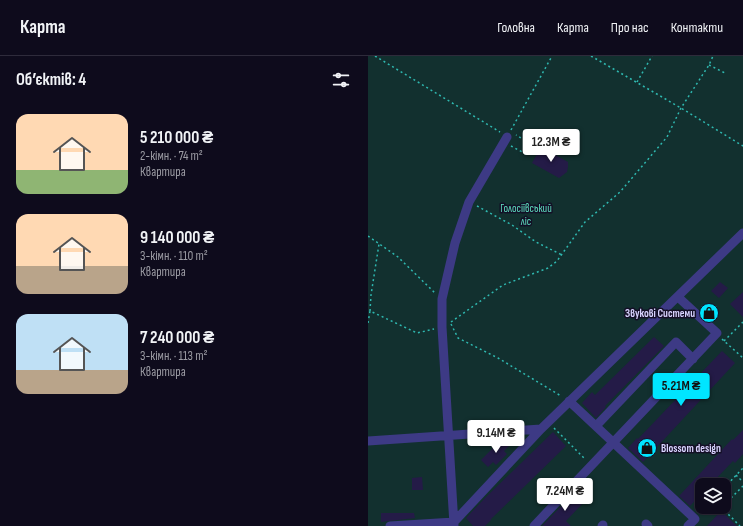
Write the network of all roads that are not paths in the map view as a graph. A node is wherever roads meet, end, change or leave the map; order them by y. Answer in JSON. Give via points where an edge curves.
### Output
{"nodes":[{"id":1,"x":507,"y":137,"type":"road end"},
{"id":2,"x":743,"y":233,"type":"edge"},
{"id":3,"x":678,"y":297,"type":"junction"},
{"id":4,"x":693,"y":359,"type":"junction"},
{"id":5,"x":569,"y":401,"type":"junction"},
{"id":6,"x":544,"y":426,"type":"junction"},
{"id":7,"x":596,"y":426,"type":"junction"},
{"id":8,"x":449,"y":435,"type":"junction"},
{"id":9,"x":368,"y":441,"type":"edge"},
{"id":10,"x":614,"y":442,"type":"junction"},
{"id":11,"x":455,"y":525,"type":"edge"},
{"id":12,"x":390,"y":526,"type":"edge"},
{"id":13,"x":534,"y":526,"type":"edge"},
{"id":14,"x":688,"y":526,"type":"edge"}],
"edges":[{"from":1,"to":8,"type":"street","via":[[469,202],[455,243],[442,299],[446,324]]},
{"from":2,"to":3,"type":"street"},
{"from":3,"to":4,"type":"street","via":[[717,334]]},
{"from":3,"to":5,"type":"street"},
{"from":4,"to":7,"type":"street","via":[[676,342]]},
{"from":4,"to":10,"type":"street"},
{"from":5,"to":6,"type":"street"},
{"from":5,"to":7,"type":"street"},
{"from":6,"to":8,"type":"street"},
{"from":6,"to":11,"type":"street"},
{"from":7,"to":10,"type":"street"},
{"from":8,"to":9,"type":"street"},
{"from":8,"to":11,"type":"street"},
{"from":10,"to":13,"type":"street"},
{"from":10,"to":14,"type":"street","via":[[695,520]]},
{"from":11,"to":12,"type":"street"}]}
